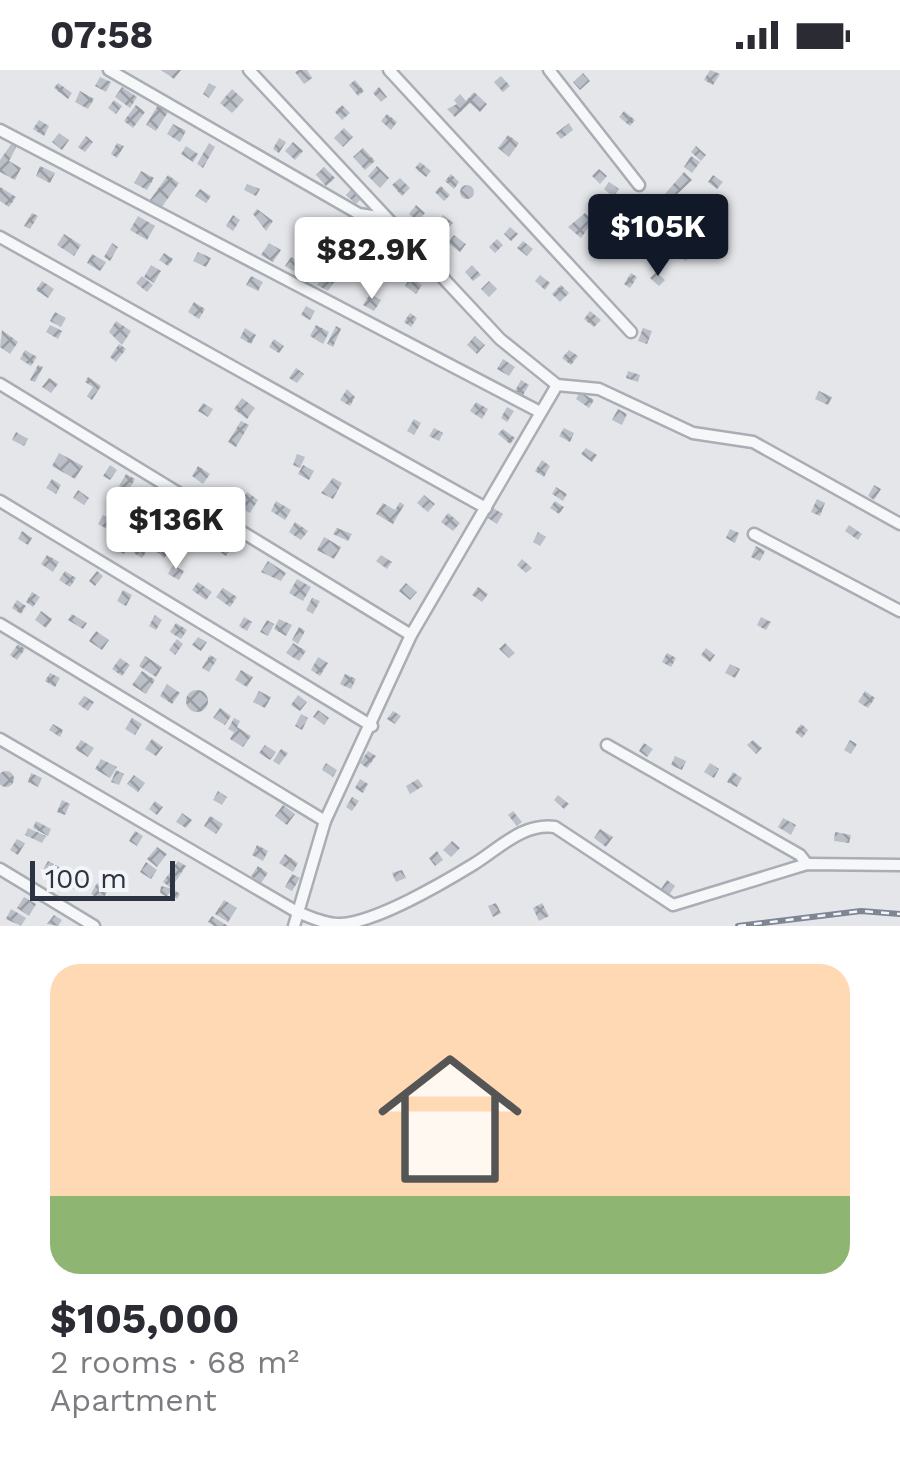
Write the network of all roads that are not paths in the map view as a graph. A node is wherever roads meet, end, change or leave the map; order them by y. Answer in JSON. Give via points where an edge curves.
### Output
{"nodes":[{"id":1,"x":109,"y":70,"type":"edge"},
{"id":2,"x":249,"y":70,"type":"edge"},
{"id":3,"x":389,"y":70,"type":"edge"},
{"id":4,"x":549,"y":70,"type":"edge"},
{"id":5,"x":0,"y":130,"type":"edge"},
{"id":6,"x":640,"y":185,"type":"dead end"},
{"id":7,"x":384,"y":218,"type":"junction"},
{"id":8,"x":0,"y":236,"type":"edge"},
{"id":9,"x":631,"y":332,"type":"dead end"},
{"id":10,"x":0,"y":384,"type":"edge"},
{"id":11,"x":557,"y":385,"type":"junction"},
{"id":12,"x":540,"y":412,"type":"junction"},
{"id":13,"x":0,"y":501,"type":"edge"},
{"id":14,"x":486,"y":508,"type":"junction"},
{"id":15,"x":900,"y":524,"type":"edge"},
{"id":16,"x":754,"y":534,"type":"dead end"},
{"id":17,"x":900,"y":611,"type":"edge"},
{"id":18,"x":0,"y":624,"type":"edge"},
{"id":19,"x":411,"y":635,"type":"junction"},
{"id":20,"x":372,"y":726,"type":"junction"},
{"id":21,"x":0,"y":739,"type":"edge"},
{"id":22,"x":606,"y":746,"type":"dead end"},
{"id":23,"x":325,"y":821,"type":"junction"},
{"id":24,"x":807,"y":864,"type":"junction"},
{"id":25,"x":900,"y":865,"type":"edge"},
{"id":26,"x":0,"y":869,"type":"edge"},
{"id":27,"x":297,"y":912,"type":"junction"},
{"id":28,"x":94,"y":926,"type":"edge"},
{"id":29,"x":294,"y":926,"type":"edge"}],
"edges":[{"from":1,"to":7,"type":"street","via":[[358,214]]},
{"from":2,"to":7,"type":"street"},
{"from":3,"to":9,"type":"street"},
{"from":4,"to":6,"type":"street"},
{"from":5,"to":12,"type":"street"},
{"from":7,"to":11,"type":"street","via":[[500,339]]},
{"from":8,"to":14,"type":"street"},
{"from":10,"to":19,"type":"street"},
{"from":11,"to":12,"type":"street"},
{"from":11,"to":15,"type":"street","via":[[599,389],[693,432],[753,442]]},
{"from":12,"to":14,"type":"street"},
{"from":13,"to":20,"type":"street"},
{"from":14,"to":19,"type":"street"},
{"from":16,"to":17,"type":"street"},
{"from":18,"to":23,"type":"street"},
{"from":19,"to":20,"type":"street"},
{"from":20,"to":23,"type":"street"},
{"from":21,"to":27,"type":"street"},
{"from":22,"to":24,"type":"street"},
{"from":23,"to":27,"type":"street"},
{"from":24,"to":25,"type":"street"},
{"from":24,"to":27,"type":"street","via":[[673,905],[555,827],[541,826],[360,922],[336,925]]},
{"from":26,"to":28,"type":"street"},
{"from":27,"to":29,"type":"street"}]}
